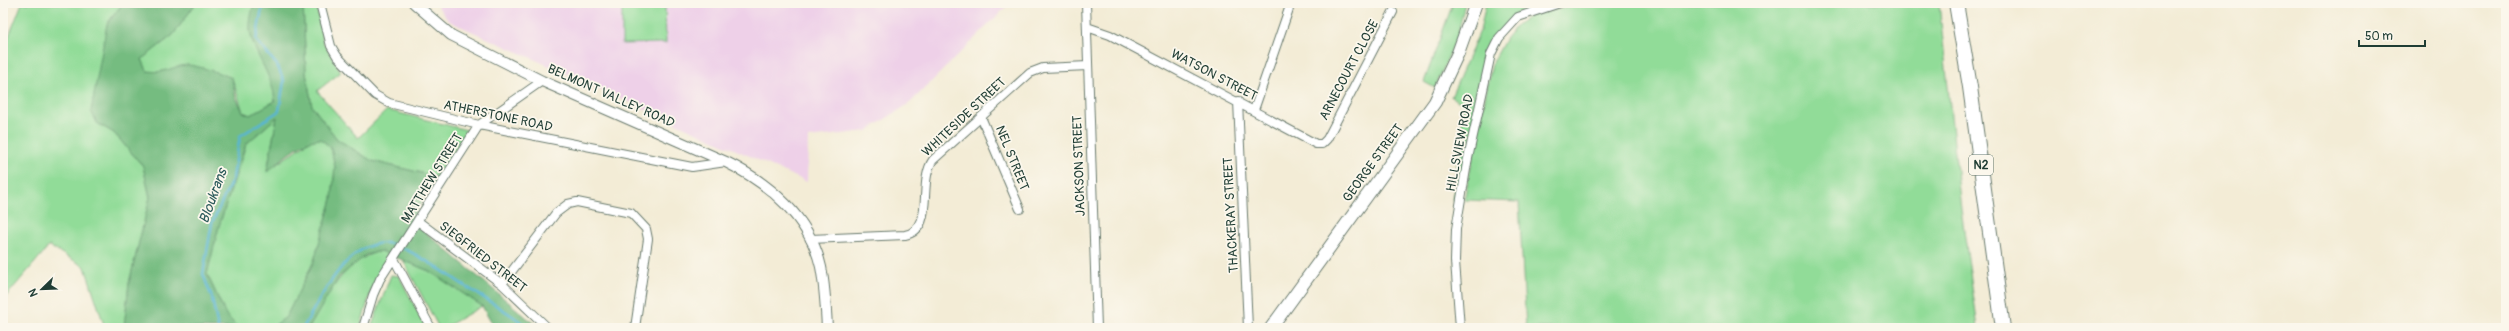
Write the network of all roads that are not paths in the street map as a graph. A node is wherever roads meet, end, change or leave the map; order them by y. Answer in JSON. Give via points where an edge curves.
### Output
{"nodes":[{"id":1,"x":320,"y":3,"type":"edge"},
{"id":2,"x":414,"y":3,"type":"edge"},
{"id":3,"x":1086,"y":3,"type":"edge"},
{"id":4,"x":1291,"y":3,"type":"edge"},
{"id":5,"x":1476,"y":3,"type":"edge"},
{"id":6,"x":1560,"y":3,"type":"edge"},
{"id":7,"x":1951,"y":3,"type":"edge"},
{"id":8,"x":1956,"y":3,"type":"edge"},
{"id":9,"x":1393,"y":12,"type":"dead end"},
{"id":10,"x":1087,"y":27,"type":"junction"},
{"id":11,"x":1959,"y":27,"type":"junction"},
{"id":12,"x":1088,"y":66,"type":"junction"},
{"id":13,"x":542,"y":81,"type":"junction"},
{"id":14,"x":1238,"y":101,"type":"junction"},
{"id":15,"x":1254,"y":110,"type":"junction"},
{"id":16,"x":981,"y":116,"type":"junction"},
{"id":17,"x":479,"y":125,"type":"junction"},
{"id":18,"x":1327,"y":139,"type":"joint"},
{"id":19,"x":726,"y":162,"type":"junction"},
{"id":20,"x":1020,"y":209,"type":"dead end"},
{"id":21,"x":419,"y":222,"type":"junction"},
{"id":22,"x":810,"y":239,"type":"junction"},
{"id":23,"x":398,"y":254,"type":"junction"},
{"id":24,"x":502,"y":284,"type":"junction"},
{"id":25,"x":363,"y":328,"type":"edge"},
{"id":26,"x":431,"y":328,"type":"edge"},
{"id":27,"x":548,"y":328,"type":"edge"},
{"id":28,"x":635,"y":328,"type":"edge"},
{"id":29,"x":828,"y":328,"type":"edge"},
{"id":30,"x":1097,"y":328,"type":"edge"},
{"id":31,"x":1248,"y":328,"type":"edge"},
{"id":32,"x":1271,"y":328,"type":"edge"},
{"id":33,"x":1460,"y":328,"type":"edge"},
{"id":34,"x":2003,"y":328,"type":"edge"}],
"edges":[{"from":1,"to":17,"type":"street","name":"ATHERSTONE ROAD","via":[[331,46],[337,56],[375,95],[389,103]]},
{"from":2,"to":13,"type":"street","name":"BELMONT VALLEY ROAD","via":[[451,35]]},
{"from":3,"to":10,"type":"street","name":"JACKSON STREET"},
{"from":4,"to":15,"type":"street"},
{"from":5,"to":32,"type":"main road","name":"GEORGE STREET","via":[[1458,53],[1435,102]]},
{"from":6,"to":33,"type":"street","name":"HILLSVIEW ROAD","via":[[1518,17],[1500,38],[1491,54],[1467,162],[1456,228],[1455,261]]},
{"from":7,"to":11,"type":"highway"},
{"from":8,"to":11,"type":"highway","number":"N2"},
{"from":9,"to":18,"type":"street","name":"ARNECOURT CLOSE"},
{"from":10,"to":12,"type":"street","name":"JACKSON STREET"},
{"from":10,"to":14,"type":"street","name":"WATSON STREET","via":[[1110,34]]},
{"from":11,"to":34,"type":"highway","number":"N2","via":[[1970,88]]},
{"from":12,"to":16,"type":"street","name":"WHITESIDE STREET","via":[[1044,68],[1030,73]]},
{"from":12,"to":30,"type":"street","name":"JACKSON STREET"},
{"from":13,"to":17,"type":"street","name":"MATTHEW STREET"},
{"from":13,"to":19,"type":"street","name":"BELMONT VALLEY ROAD"},
{"from":14,"to":15,"type":"street","name":"WATSON STREET"},
{"from":14,"to":31,"type":"street","name":"THACKERAY STREET"},
{"from":15,"to":18,"type":"street","name":"WATSON STREET","via":[[1309,141],[1322,144]]},
{"from":16,"to":20,"type":"street","name":"NEL STREET"},
{"from":16,"to":22,"type":"street","name":"WHITESIDE STREET","via":[[928,166],[925,176],[923,218],[921,226],[914,232],[905,235]]},
{"from":17,"to":19,"type":"street","name":"ATHERSTONE ROAD","via":[[692,167]]},
{"from":17,"to":21,"type":"street","name":"MATTHEW STREET"},
{"from":19,"to":22,"type":"street","name":"BELMONT VALLEY ROAD","via":[[770,188],[796,215]]},
{"from":21,"to":23,"type":"street","name":"MATTHEW STREET"},
{"from":21,"to":24,"type":"street","name":"SIEGFRIED STREET"},
{"from":22,"to":29,"type":"street","name":"BELMONT VALLEY ROAD","via":[[820,266]]},
{"from":23,"to":25,"type":"street","name":"MATTHEW STREET","via":[[373,295]]},
{"from":23,"to":26,"type":"street"},
{"from":24,"to":27,"type":"street","name":"SIEGFRIED STREET"},
{"from":24,"to":28,"type":"street","via":[[556,213],[568,204],[577,202],[631,212],[646,229],[648,239]]}]}
